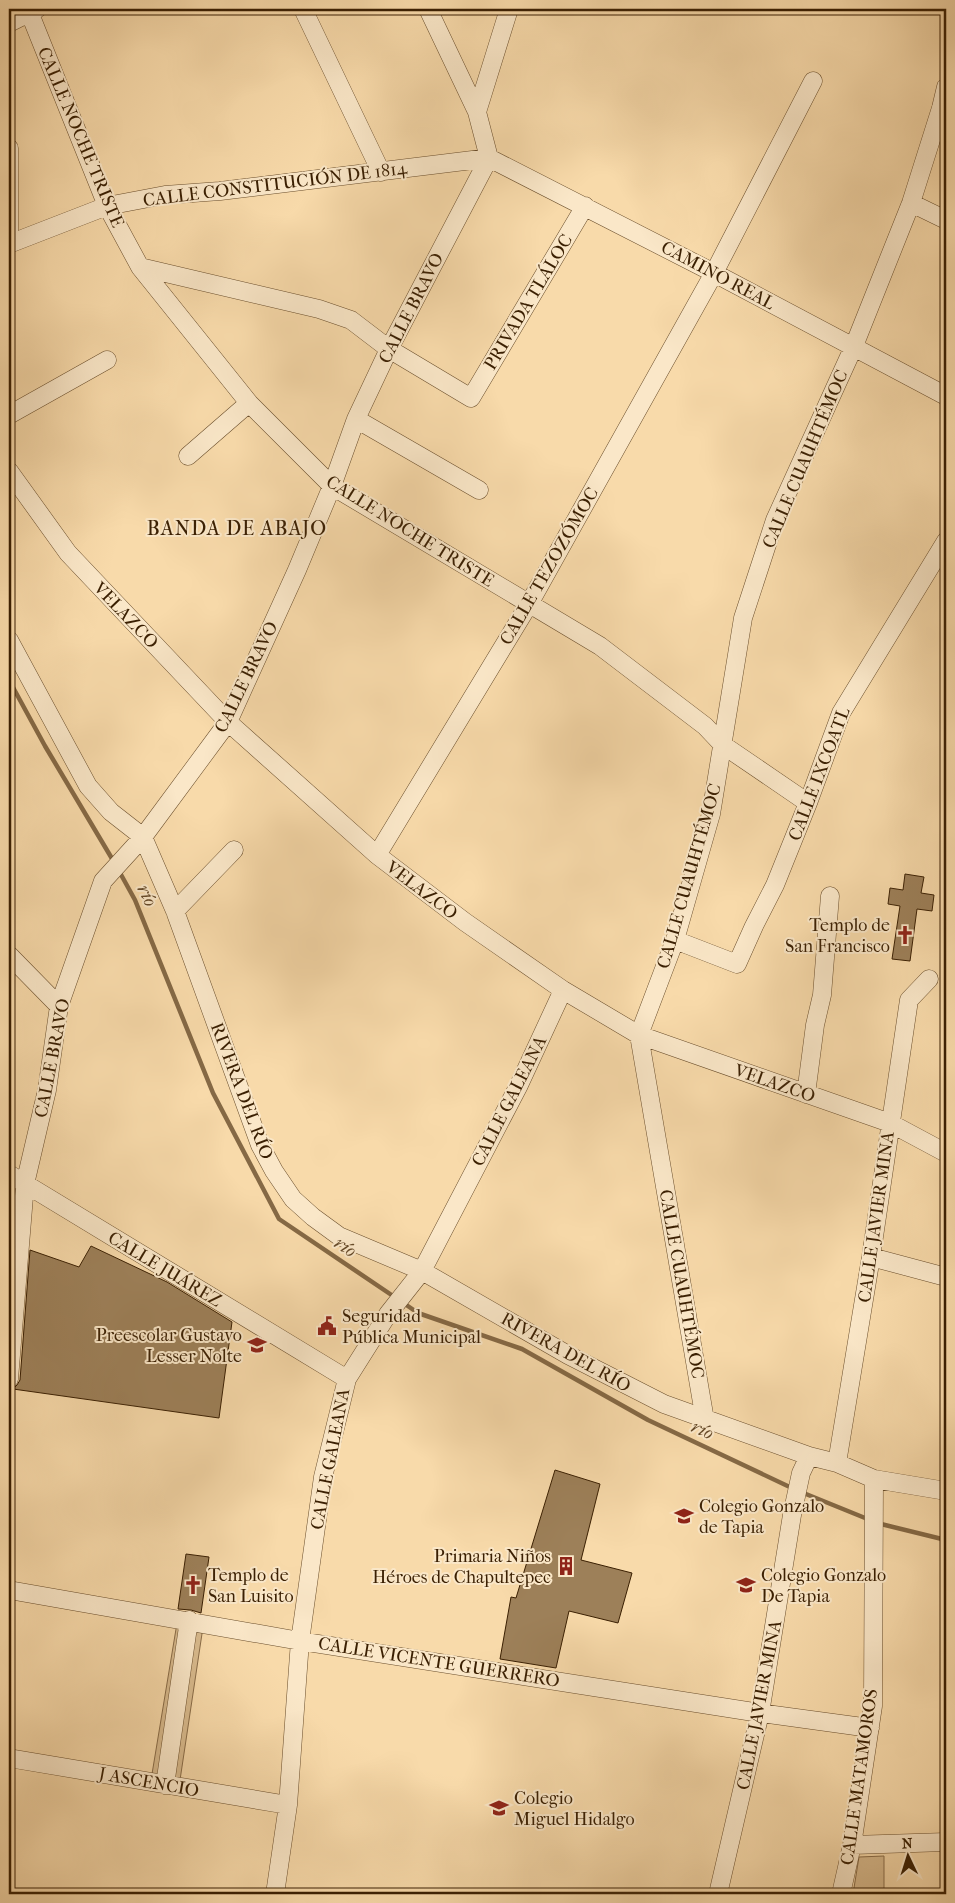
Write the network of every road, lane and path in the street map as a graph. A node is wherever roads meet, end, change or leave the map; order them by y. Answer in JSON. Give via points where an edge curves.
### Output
{"nodes":[{"id":1,"x":303,"y":9,"type":"edge"},
{"id":2,"x":428,"y":9,"type":"edge"},
{"id":3,"x":509,"y":9,"type":"edge"},
{"id":4,"x":31,"y":10,"type":"edge"},
{"id":5,"x":9,"y":23,"type":"edge"},
{"id":6,"x":813,"y":81,"type":"dead end"},
{"id":7,"x":946,"y":87,"type":"edge"},
{"id":8,"x":944,"y":109,"type":"edge"},
{"id":9,"x":477,"y":112,"type":"junction"},
{"id":10,"x":9,"y":148,"type":"edge"},
{"id":11,"x":489,"y":158,"type":"junction"},
{"id":12,"x":381,"y":172,"type":"junction"},
{"id":13,"x":911,"y":203,"type":"junction"},
{"id":14,"x":107,"y":206,"type":"junction"},
{"id":15,"x":585,"y":206,"type":"junction"},
{"id":16,"x":946,"y":220,"type":"edge"},
{"id":17,"x":9,"y":243,"type":"edge"},
{"id":18,"x":140,"y":267,"type":"junction"},
{"id":19,"x":714,"y":273,"type":"junction"},
{"id":20,"x":854,"y":346,"type":"junction"},
{"id":21,"x":389,"y":349,"type":"junction"},
{"id":22,"x":107,"y":360,"type":"dead end"},
{"id":23,"x":946,"y":396,"type":"edge"},
{"id":24,"x":249,"y":403,"type":"junction"},
{"id":25,"x":9,"y":415,"type":"edge"},
{"id":26,"x":356,"y":419,"type":"junction"},
{"id":27,"x":188,"y":456,"type":"dead end"},
{"id":28,"x":9,"y":471,"type":"edge"},
{"id":29,"x":332,"y":486,"type":"junction"},
{"id":30,"x":479,"y":490,"type":"dead end"},
{"id":31,"x":946,"y":541,"type":"edge"},
{"id":32,"x":529,"y":604,"type":"junction"},
{"id":33,"x":9,"y":640,"type":"edge"},
{"id":34,"x":228,"y":722,"type":"junction"},
{"id":35,"x":723,"y":744,"type":"junction"},
{"id":36,"x":808,"y":803,"type":"junction"},
{"id":37,"x":140,"y":840,"type":"junction"},
{"id":38,"x":234,"y":850,"type":"dead end"},
{"id":39,"x":377,"y":855,"type":"junction"},
{"id":40,"x":830,"y":896,"type":"dead end"},
{"id":41,"x":175,"y":911,"type":"junction"},
{"id":42,"x":675,"y":940,"type":"junction"},
{"id":43,"x":9,"y":955,"type":"edge"},
{"id":44,"x":928,"y":979,"type":"dead end"},
{"id":45,"x":563,"y":990,"type":"junction"},
{"id":46,"x":59,"y":1006,"type":"junction"},
{"id":47,"x":639,"y":1036,"type":"junction"},
{"id":48,"x":806,"y":1094,"type":"junction"},
{"id":49,"x":890,"y":1123,"type":"junction"},
{"id":50,"x":946,"y":1153,"type":"edge"},
{"id":51,"x":9,"y":1174,"type":"edge"},
{"id":52,"x":26,"y":1184,"type":"junction"},
{"id":53,"x":871,"y":1257,"type":"junction"},
{"id":54,"x":419,"y":1276,"type":"junction"},
{"id":55,"x":946,"y":1277,"type":"edge"},
{"id":56,"x":9,"y":1379,"type":"edge"},
{"id":57,"x":346,"y":1379,"type":"junction"},
{"id":58,"x":705,"y":1420,"type":"junction"},
{"id":59,"x":808,"y":1456,"type":"junction"},
{"id":60,"x":837,"y":1463,"type":"junction"},
{"id":61,"x":874,"y":1479,"type":"junction"},
{"id":62,"x":946,"y":1490,"type":"edge"},
{"id":63,"x":9,"y":1590,"type":"edge"},
{"id":64,"x":189,"y":1620,"type":"junction"},
{"id":65,"x":300,"y":1641,"type":"junction"},
{"id":66,"x":760,"y":1713,"type":"junction"},
{"id":67,"x":870,"y":1728,"type":"junction"},
{"id":68,"x":9,"y":1758,"type":"edge"},
{"id":69,"x":165,"y":1785,"type":"junction"},
{"id":70,"x":288,"y":1805,"type":"junction"},
{"id":71,"x":946,"y":1842,"type":"edge"},
{"id":72,"x":852,"y":1845,"type":"junction"},
{"id":73,"x":275,"y":1894,"type":"edge"},
{"id":74,"x":718,"y":1894,"type":"edge"},
{"id":75,"x":841,"y":1894,"type":"edge"}],
"edges":[{"from":1,"to":12,"type":"street"},
{"from":2,"to":9,"type":"street"},
{"from":3,"to":9,"type":"street"},
{"from":4,"to":5,"type":"street"},
{"from":4,"to":14,"type":"street","name":"CALLE NOCHE TRISTE"},
{"from":6,"to":19,"type":"street","name":"CALLE TEZOZÓMOC"},
{"from":7,"to":8,"type":"street","name":"CALLE CUAUHTÉMOC"},
{"from":8,"to":13,"type":"street","name":"CALLE CUAUHTÉMOC"},
{"from":9,"to":11,"type":"street"},
{"from":10,"to":17,"type":"street"},
{"from":11,"to":12,"type":"street","name":"CALLE CONSTITUCIÓN DE 1814"},
{"from":11,"to":15,"type":"street","name":"CAMINO REAL"},
{"from":11,"to":21,"type":"street","name":"CALLE BRAVO"},
{"from":12,"to":14,"type":"street","name":"CALLE CONSTITUCIÓN DE 1814","via":[[165,195]]},
{"from":13,"to":16,"type":"street"},
{"from":13,"to":20,"type":"street","name":"CALLE CUAUHTÉMOC"},
{"from":14,"to":17,"type":"street","name":"CALLE CONSTITUCIÓN DE 1814"},
{"from":14,"to":18,"type":"street","name":"CALLE NOCHE TRISTE"},
{"from":15,"to":19,"type":"street","name":"CAMINO REAL"},
{"from":15,"to":21,"type":"street","name":"PRIVADA TLÁLOC","via":[[472,398]]},
{"from":18,"to":21,"type":"street","via":[[319,309],[350,320]]},
{"from":18,"to":24,"type":"street","name":"CALLE NOCHE TRISTE"},
{"from":19,"to":20,"type":"street","name":"CAMINO REAL"},
{"from":19,"to":32,"type":"street","name":"CALLE TEZOZÓMOC"},
{"from":20,"to":23,"type":"street","name":"CAMINO REAL"},
{"from":20,"to":35,"type":"street","name":"CALLE CUAUHTÉMOC","via":[[775,520],[743,618]]},
{"from":21,"to":26,"type":"street","name":"CALLE BRAVO"},
{"from":22,"to":25,"type":"street"},
{"from":24,"to":27,"type":"street"},
{"from":24,"to":29,"type":"street","name":"CALLE NOCHE TRISTE"},
{"from":26,"to":29,"type":"street","name":"CALLE BRAVO"},
{"from":26,"to":30,"type":"street"},
{"from":28,"to":34,"type":"street","name":"VELAZCO","via":[[68,553]]},
{"from":29,"to":32,"type":"street","name":"CALLE NOCHE TRISTE"},
{"from":29,"to":34,"type":"street","name":"CALLE BRAVO"},
{"from":31,"to":36,"type":"street","name":"CALLE IXCOATL","via":[[841,713]]},
{"from":32,"to":35,"type":"street","name":"CALLE NOCHE TRISTE","via":[[600,646],[705,726]]},
{"from":32,"to":39,"type":"street","name":"CALLE TEZOZÓMOC"},
{"from":33,"to":37,"type":"street","via":[[88,786]]},
{"from":34,"to":37,"type":"street","name":"CALLE BRAVO"},
{"from":34,"to":39,"type":"street","name":"VELAZCO"},
{"from":35,"to":36,"type":"street","name":"CALLE NOCHE TRISTE"},
{"from":35,"to":42,"type":"street","name":"CALLE CUAUHTÉMOC","via":[[711,814]]},
{"from":36,"to":42,"type":"street","name":"CALLE IXCOATL","via":[[775,886],[737,964]]},
{"from":37,"to":41,"type":"street","name":"RIVERA DEL RÍO"},
{"from":37,"to":46,"type":"street","name":"CALLE BRAVO","via":[[103,881]]},
{"from":38,"to":41,"type":"street"},
{"from":39,"to":45,"type":"street","name":"VELAZCO","via":[[465,922]]},
{"from":40,"to":48,"type":"street","via":[[822,995]]},
{"from":41,"to":54,"type":"street","name":"RIVERA DEL RÍO","via":[[260,1145],[274,1171],[293,1199],[339,1236]]},
{"from":42,"to":47,"type":"street","name":"CALLE CUAUHTÉMOC"},
{"from":43,"to":46,"type":"street"},
{"from":44,"to":49,"type":"street","name":"CALLE JAVIER MINA","via":[[909,1000]]},
{"from":45,"to":47,"type":"street","name":"VELAZCO"},
{"from":45,"to":54,"type":"street","name":"CALLE GALEANA","via":[[519,1085]]},
{"from":46,"to":52,"type":"street","name":"CALLE BRAVO","via":[[47,1090]]},
{"from":47,"to":48,"type":"street","name":"VELAZCO"},
{"from":47,"to":58,"type":"street","name":"CALLE CUAUHTÉMOC"},
{"from":48,"to":49,"type":"street","name":"VELAZCO"},
{"from":49,"to":50,"type":"street","name":"VELAZCO"},
{"from":49,"to":53,"type":"street","name":"CALLE JAVIER MINA"},
{"from":51,"to":52,"type":"street","name":"CALLE JUÁREZ"},
{"from":52,"to":56,"type":"street","name":"CALLE BRAVO"},
{"from":52,"to":57,"type":"street","name":"CALLE JUÁREZ"},
{"from":53,"to":55,"type":"street"},
{"from":53,"to":60,"type":"street","name":"CALLE JAVIER MINA"},
{"from":54,"to":57,"type":"street","name":"CALLE GALEANA","via":[[388,1314]]},
{"from":54,"to":58,"type":"street","name":"RIVERA DEL RÍO","via":[[664,1404]]},
{"from":57,"to":65,"type":"street","name":"CALLE GALEANA","via":[[323,1478]]},
{"from":58,"to":59,"type":"street","name":"RIVERA DEL RÍO"},
{"from":59,"to":60,"type":"street","name":"RIVERA DEL RÍO"},
{"from":59,"to":66,"type":"street","name":"CALLE JAVIER MINA","via":[[792,1515]]},
{"from":60,"to":61,"type":"street","name":"RIVERA DEL RÍO"},
{"from":61,"to":62,"type":"street","name":"RIVERA DEL RÍO"},
{"from":61,"to":67,"type":"street","name":"CALLE MATAMOROS"},
{"from":63,"to":64,"type":"street","name":"CALLE VICENTE GUERRERO"},
{"from":64,"to":65,"type":"street","name":"CALLE VICENTE GUERRERO"},
{"from":64,"to":69,"type":"street"},
{"from":65,"to":66,"type":"street","name":"CALLE VICENTE GUERRERO"},
{"from":65,"to":70,"type":"street","name":"CALLE GALEANA"},
{"from":66,"to":67,"type":"street","name":"CALLE VICENTE GUERRERO"},
{"from":66,"to":74,"type":"street","name":"CALLE JAVIER MINA"},
{"from":67,"to":72,"type":"street","name":"CALLE MATAMOROS"},
{"from":68,"to":69,"type":"street","name":"J ASCENCIO"},
{"from":69,"to":70,"type":"street","name":"J ASCENCIO"},
{"from":70,"to":73,"type":"street","name":"CALLE GALEANA"},
{"from":71,"to":72,"type":"street"},
{"from":72,"to":75,"type":"street","name":"CALLE MATAMOROS"}]}
